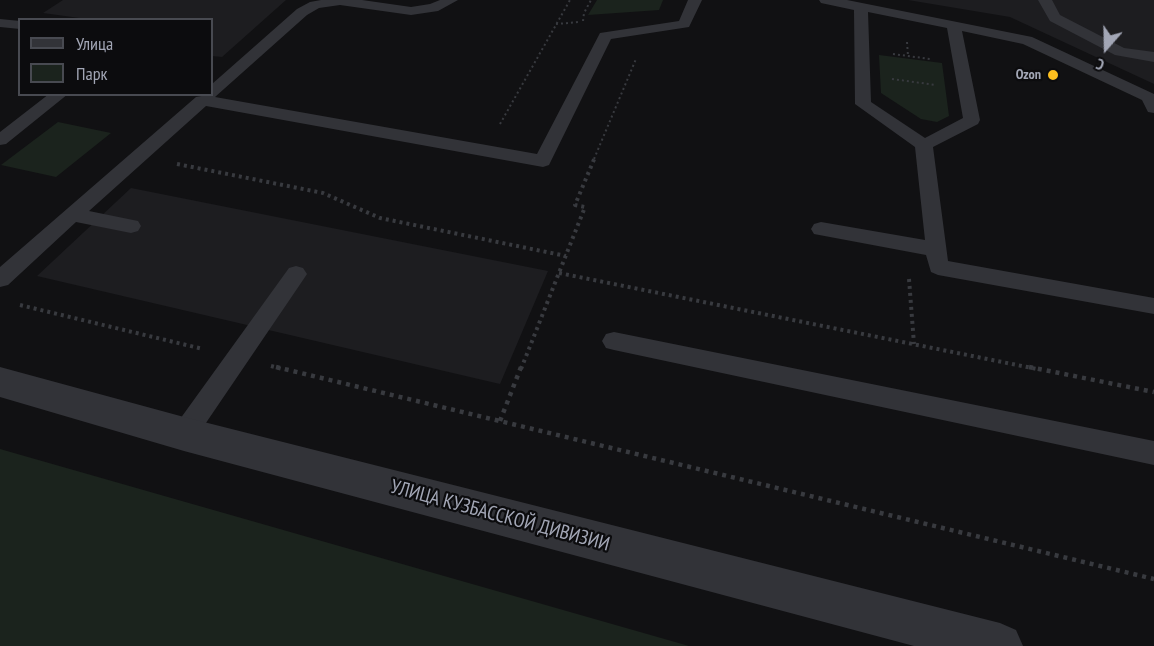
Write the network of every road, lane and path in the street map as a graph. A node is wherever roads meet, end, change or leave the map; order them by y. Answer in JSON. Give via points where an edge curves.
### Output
{"nodes":[{"id":1,"x":451,"y":0,"type":"edge"},
{"id":2,"x":570,"y":0,"type":"edge"},
{"id":3,"x":591,"y":0,"type":"edge"},
{"id":4,"x":695,"y":0,"type":"edge"},
{"id":5,"x":826,"y":0,"type":"edge"},
{"id":6,"x":1045,"y":0,"type":"edge"},
{"id":7,"x":861,"y":7,"type":"junction"},
{"id":8,"x":584,"y":13,"type":"dead end"},
{"id":9,"x":0,"y":22,"type":"edge"},
{"id":10,"x":953,"y":24,"type":"junction"},
{"id":11,"x":18,"y":25,"type":"edge"},
{"id":12,"x":648,"y":29,"type":"junction"},
{"id":13,"x":862,"y":50,"type":"junction"},
{"id":14,"x":1154,"y":57,"type":"edge"},
{"id":15,"x":961,"y":63,"type":"junction"},
{"id":16,"x":862,"y":75,"type":"junction"},
{"id":17,"x":966,"y":89,"type":"junction"},
{"id":18,"x":213,"y":91,"type":"edge"},
{"id":19,"x":57,"y":96,"type":"edge"},
{"id":20,"x":207,"y":96,"type":"edge"},
{"id":21,"x":1154,"y":108,"type":"edge"},
{"id":22,"x":0,"y":140,"type":"edge"},
{"id":23,"x":924,"y":145,"type":"junction"},
{"id":24,"x":485,"y":150,"type":"junction"},
{"id":25,"x":168,"y":162,"type":"dead end"},
{"id":26,"x":73,"y":214,"type":"junction"},
{"id":27,"x":131,"y":226,"type":"dead end"},
{"id":28,"x":821,"y":229,"type":"dead end"},
{"id":29,"x":936,"y":249,"type":"junction"},
{"id":30,"x":566,"y":256,"type":"junction"},
{"id":31,"x":559,"y":273,"type":"junction"},
{"id":32,"x":297,"y":274,"type":"dead end"},
{"id":33,"x":0,"y":279,"type":"edge"},
{"id":34,"x":14,"y":304,"type":"dead end"},
{"id":35,"x":1154,"y":306,"type":"edge"},
{"id":36,"x":614,"y":341,"type":"dead end"},
{"id":37,"x":238,"y":358,"type":"junction"},
{"id":38,"x":0,"y":382,"type":"edge"},
{"id":39,"x":1154,"y":392,"type":"edge"},
{"id":40,"x":500,"y":421,"type":"junction"},
{"id":41,"x":184,"y":434,"type":"junction"},
{"id":42,"x":1154,"y":453,"type":"edge"},
{"id":43,"x":1154,"y":579,"type":"edge"},
{"id":44,"x":1000,"y":646,"type":"edge"}],
"edges":[{"from":1,"to":18,"type":"lane","via":[[411,11],[340,1],[315,5],[302,12]]},
{"from":2,"to":24,"type":"path"},
{"from":3,"to":8,"type":"path"},
{"from":4,"to":12,"type":"lane","via":[[684,24]]},
{"from":5,"to":7,"type":"lane"},
{"from":6,"to":14,"type":"lane","via":[[1055,18],[1120,52]]},
{"from":7,"to":10,"type":"lane"},
{"from":7,"to":13,"type":"lane"},
{"from":9,"to":11,"type":"lane"},
{"from":10,"to":15,"type":"lane"},
{"from":10,"to":21,"type":"lane","via":[[1027,40],[1148,97]]},
{"from":12,"to":24,"type":"lane","via":[[605,36],[543,161]]},
{"from":12,"to":30,"type":"path","via":[[575,205],[585,207]]},
{"from":13,"to":15,"type":"path"},
{"from":13,"to":16,"type":"lane"},
{"from":15,"to":17,"type":"lane"},
{"from":16,"to":17,"type":"path"},
{"from":16,"to":23,"type":"lane","via":[[863,104]]},
{"from":17,"to":23,"type":"lane","via":[[972,120]]},
{"from":19,"to":22,"type":"lane"},
{"from":20,"to":24,"type":"lane"},
{"from":20,"to":26,"type":"lane"},
{"from":23,"to":29,"type":"lane"},
{"from":25,"to":30,"type":"path","via":[[323,193],[380,218]]},
{"from":26,"to":27,"type":"lane"},
{"from":26,"to":33,"type":"lane"},
{"from":28,"to":29,"type":"lane"},
{"from":29,"to":35,"type":"lane","via":[[938,267]]},
{"from":30,"to":31,"type":"path"},
{"from":31,"to":39,"type":"path"},
{"from":31,"to":40,"type":"path"},
{"from":32,"to":37,"type":"lane"},
{"from":34,"to":37,"type":"path"},
{"from":36,"to":42,"type":"lane"},
{"from":37,"to":40,"type":"path"},
{"from":37,"to":41,"type":"lane"},
{"from":38,"to":41,"type":"street","name":"УЛИЦА КУЗБАССКОЙ ДИВИЗИИ"},
{"from":40,"to":43,"type":"path"},
{"from":41,"to":44,"type":"street","name":"УЛИЦА КУЗБАССКОЙ ДИВИЗИИ"}]}
